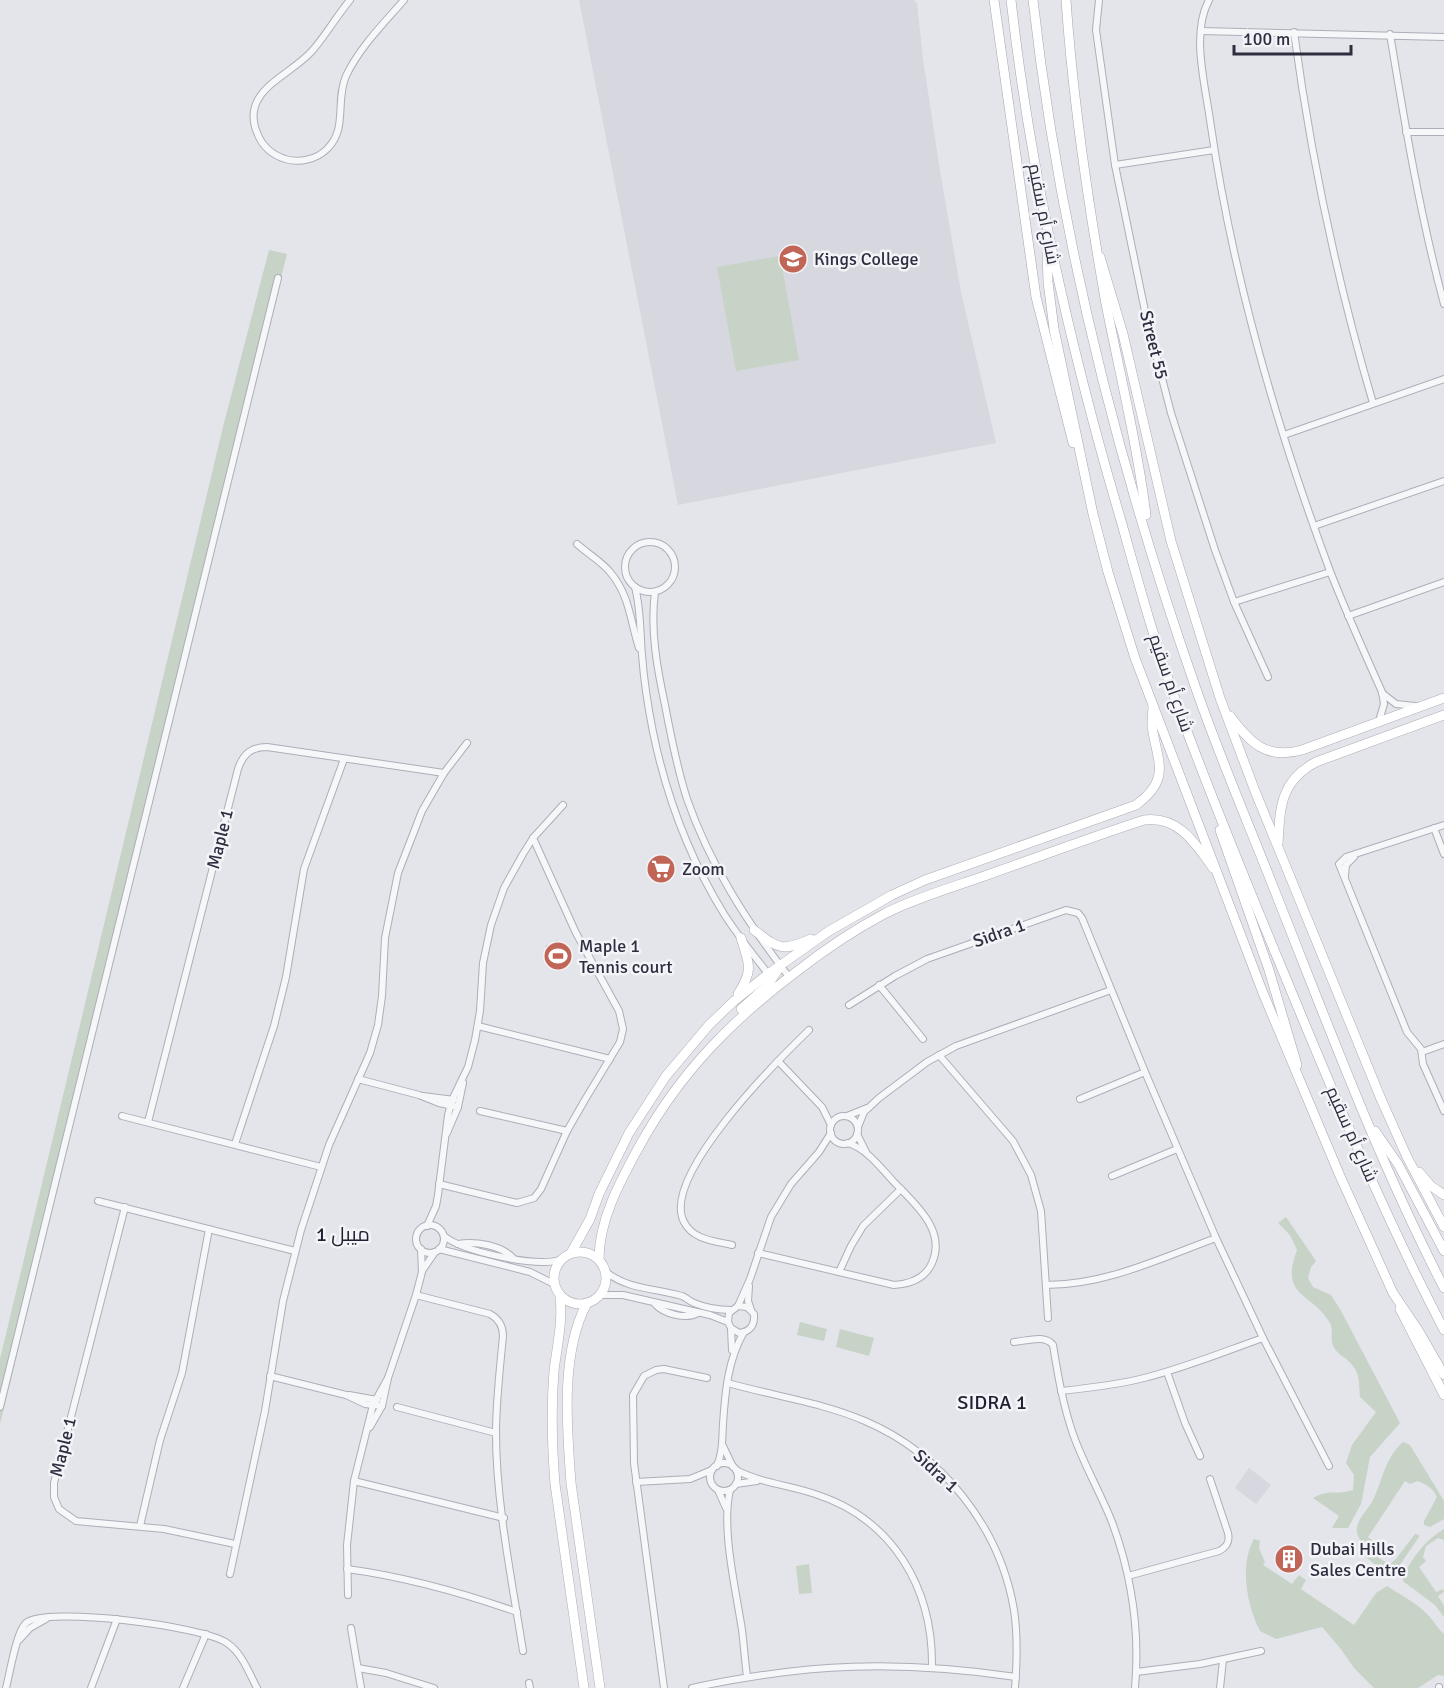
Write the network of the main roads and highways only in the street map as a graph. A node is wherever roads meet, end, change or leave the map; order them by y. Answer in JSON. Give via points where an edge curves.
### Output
{"nodes":[{"id":1,"x":994,"y":0,"type":"edge"},
{"id":2,"x":1011,"y":0,"type":"edge"},
{"id":3,"x":1033,"y":0,"type":"edge"},
{"id":4,"x":1066,"y":0,"type":"edge"},
{"id":5,"x":1047,"y":234,"type":"junction"},
{"id":6,"x":1095,"y":243,"type":"junction"},
{"id":7,"x":1094,"y":514,"type":"junction"},
{"id":8,"x":1148,"y":538,"type":"junction"},
{"id":9,"x":1444,"y":698,"type":"edge"},
{"id":10,"x":1153,"y":706,"type":"junction"},
{"id":11,"x":1223,"y":707,"type":"junction"},
{"id":12,"x":1444,"y":715,"type":"edge"},
{"id":13,"x":1213,"y":798,"type":"junction"},
{"id":14,"x":1278,"y":847,"type":"junction"},
{"id":15,"x":1218,"y":875,"type":"junction"},
{"id":16,"x":754,"y":930,"type":"road end"},
{"id":17,"x":829,"y":931,"type":"junction"},
{"id":18,"x":741,"y":938,"type":"road end"},
{"id":19,"x":772,"y":980,"type":"junction"},
{"id":20,"x":734,"y":1001,"type":"junction"},
{"id":21,"x":1302,"y":1087,"type":"junction"},
{"id":22,"x":1367,"y":1123,"type":"junction"},
{"id":23,"x":1407,"y":1157,"type":"junction"},
{"id":24,"x":1444,"y":1194,"type":"edge"},
{"id":25,"x":1444,"y":1227,"type":"edge"},
{"id":26,"x":1444,"y":1251,"type":"edge"},
{"id":27,"x":571,"y":1253,"type":"junction"},
{"id":28,"x":599,"y":1259,"type":"junction"},
{"id":29,"x":1444,"y":1288,"type":"edge"},
{"id":30,"x":1393,"y":1293,"type":"junction"},
{"id":31,"x":561,"y":1296,"type":"junction"},
{"id":32,"x":587,"y":1303,"type":"junction"},
{"id":33,"x":1444,"y":1330,"type":"edge"},
{"id":34,"x":1444,"y":1375,"type":"edge"},
{"id":35,"x":1444,"y":1395,"type":"edge"},
{"id":36,"x":584,"y":1688,"type":"edge"},
{"id":37,"x":600,"y":1688,"type":"edge"}],
"edges":[{"from":1,"to":7,"type":"main road","name":"شارع أم سقيم","via":[[1036,297]]},
{"from":2,"to":5,"type":"main road","name":"شارع أم سقيم"},
{"from":3,"to":8,"type":"main road","name":"شارع أم سقيم","via":[[1056,165],[1074,258]]},
{"from":4,"to":6,"type":"main road","name":"شارع أم سقيم","via":[[1078,129]]},
{"from":5,"to":7,"type":"main road","via":[[1053,321]]},
{"from":5,"to":13,"type":"main road","name":"شارع أم سقيم","via":[[1083,386],[1142,594],[1178,707]]},
{"from":6,"to":8,"type":"main road","name":"شارع أم سقيم","via":[[1136,449]]},
{"from":6,"to":11,"type":"main road","via":[[1123,334],[1171,541]]},
{"from":7,"to":10,"type":"main road","via":[[1126,629]]},
{"from":8,"to":22,"type":"main road","name":"شارع أم سقيم","via":[[1210,726]]},
{"from":9,"to":11,"type":"main road","via":[[1296,752],[1282,753],[1262,748],[1245,736]]},
{"from":10,"to":15,"type":"main road"},
{"from":10,"to":17,"type":"main road","via":[[1159,777],[1150,793],[1136,805],[926,880]]},
{"from":11,"to":14,"type":"main road"},
{"from":12,"to":14,"type":"main road","via":[[1304,769],[1286,791]]},
{"from":13,"to":21,"type":"main road","via":[[1226,849],[1290,1034]]},
{"from":13,"to":33,"type":"main road","name":"شارع أم سقيم","via":[[1341,1110]]},
{"from":14,"to":23,"type":"main road"},
{"from":15,"to":19,"type":"main road","via":[[1184,830],[1167,821],[1144,820],[915,900],[829,946],[789,977]]},
{"from":15,"to":21,"type":"main road"},
{"from":16,"to":17,"type":"main road","via":[[775,945],[788,948]]},
{"from":17,"to":19,"type":"main road","via":[[780,965]]},
{"from":18,"to":20,"type":"main road","via":[[749,966]]},
{"from":19,"to":20,"type":"main road"},
{"from":19,"to":28,"type":"main road","via":[[706,1050],[646,1134],[607,1213]]},
{"from":20,"to":27,"type":"main road","via":[[686,1050],[646,1104]]},
{"from":21,"to":30,"type":"main road"},
{"from":22,"to":26,"type":"main road","via":[[1398,1164]]},
{"from":22,"to":29,"type":"main road","name":"شارع أم سقيم"},
{"from":23,"to":24,"type":"main road","via":[[1426,1182]]},
{"from":23,"to":25,"type":"main road"},
{"from":27,"to":28,"type":"main road","via":[[589,1253]]},
{"from":27,"to":31,"type":"main road","via":[[560,1260],[553,1275]]},
{"from":28,"to":32,"type":"main road","via":[[606,1272],[605,1284],[600,1295]]},
{"from":30,"to":34,"type":"main road"},
{"from":30,"to":35,"type":"main road"},
{"from":31,"to":32,"type":"main road","via":[[573,1303]]},
{"from":31,"to":36,"type":"main road","via":[[553,1456]]},
{"from":32,"to":37,"type":"main road","via":[[572,1349],[568,1436]]}]}
